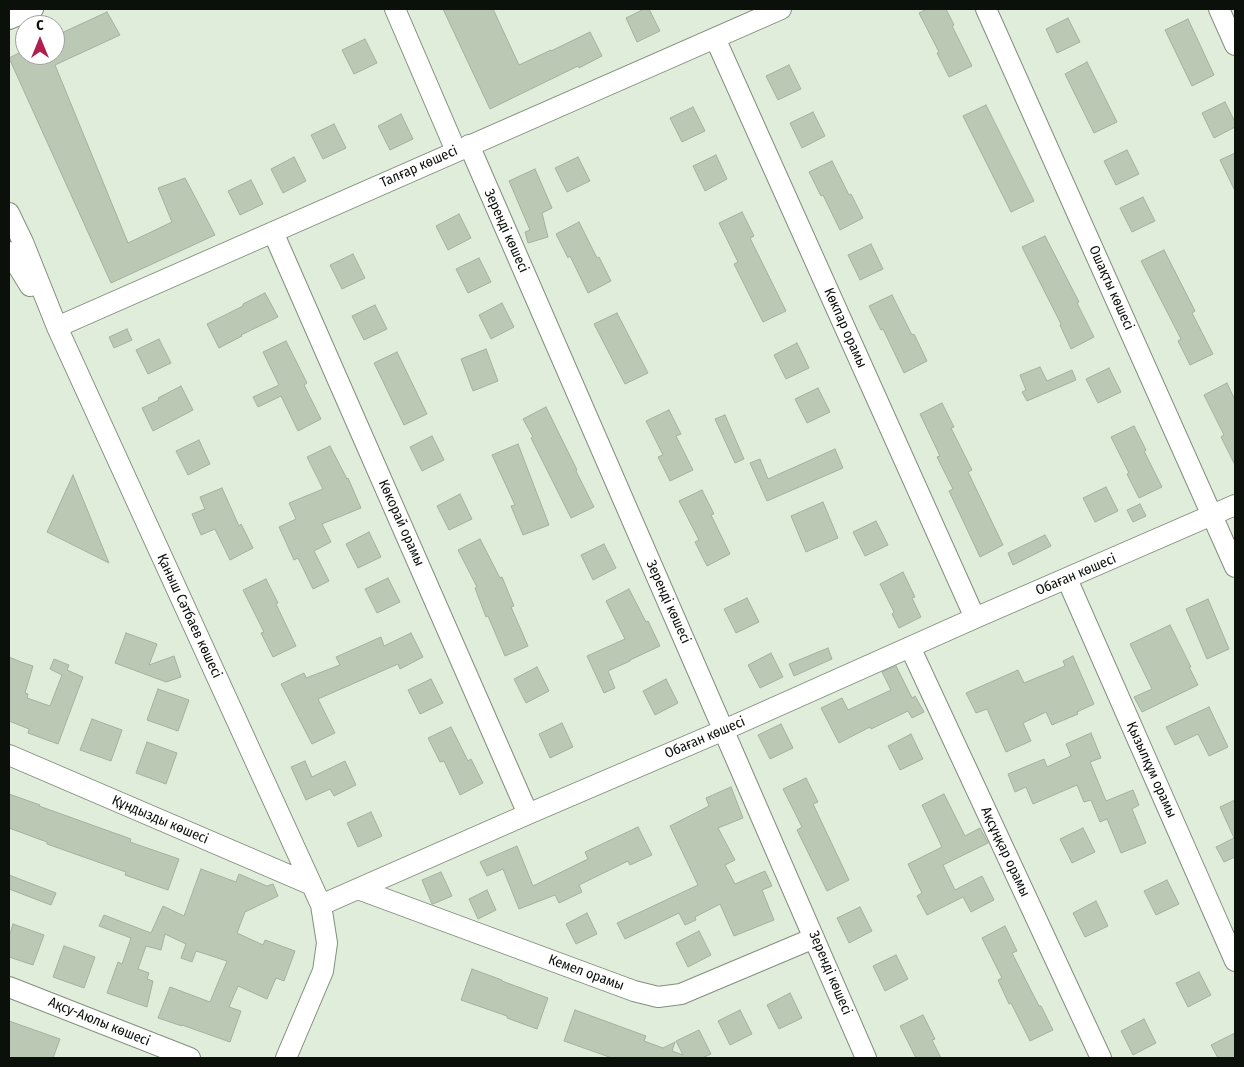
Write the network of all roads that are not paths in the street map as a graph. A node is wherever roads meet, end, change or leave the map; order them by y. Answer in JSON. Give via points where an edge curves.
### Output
{"nodes":[{"id":1,"x":33,"y":9,"type":"edge"},
{"id":2,"x":395,"y":9,"type":"edge"},
{"id":3,"x":986,"y":9,"type":"edge"},
{"id":4,"x":1219,"y":9,"type":"edge"},
{"id":5,"x":772,"y":11,"type":"edge"},
{"id":6,"x":9,"y":19,"type":"edge"},
{"id":7,"x":715,"y":38,"type":"junction"},
{"id":8,"x":1235,"y":45,"type":"edge"},
{"id":9,"x":462,"y":148,"type":"junction"},
{"id":10,"x":9,"y":213,"type":"edge"},
{"id":11,"x":273,"y":232,"type":"junction"},
{"id":12,"x":13,"y":247,"type":"edge"},
{"id":13,"x":57,"y":328,"type":"junction"},
{"id":14,"x":1235,"y":505,"type":"edge"},
{"id":15,"x":1212,"y":515,"type":"junction"},
{"id":16,"x":1235,"y":567,"type":"edge"},
{"id":17,"x":1067,"y":579,"type":"junction"},
{"id":18,"x":975,"y":618,"type":"junction"},
{"id":19,"x":910,"y":646,"type":"junction"},
{"id":20,"x":724,"y":730,"type":"junction"},
{"id":21,"x":9,"y":755,"type":"edge"},
{"id":22,"x":528,"y":814,"type":"junction"},
{"id":23,"x":312,"y":884,"type":"junction"},
{"id":24,"x":358,"y":889,"type":"junction"},
{"id":25,"x":322,"y":905,"type":"junction"},
{"id":26,"x":814,"y":938,"type":"junction"},
{"id":27,"x":1235,"y":961,"type":"edge"},
{"id":28,"x":9,"y":987,"type":"edge"},
{"id":29,"x":190,"y":1058,"type":"edge"},
{"id":30,"x":286,"y":1058,"type":"edge"},
{"id":31,"x":866,"y":1058,"type":"edge"},
{"id":32,"x":1101,"y":1058,"type":"edge"}],
"edges":[{"from":1,"to":6,"type":"street"},
{"from":2,"to":9,"type":"street","name":"Зеренді көшесі"},
{"from":3,"to":15,"type":"street","name":"Ошақты көшесі"},
{"from":4,"to":8,"type":"street"},
{"from":5,"to":7,"type":"street","name":"Талғар көшесі"},
{"from":7,"to":9,"type":"street","name":"Талғар көшесі"},
{"from":7,"to":18,"type":"street","name":"Көкпар орамы"},
{"from":9,"to":11,"type":"street","name":"Талғар көшесі"},
{"from":9,"to":20,"type":"street","name":"Зеренді көшесі"},
{"from":10,"to":12,"type":"street","name":"Қаныш Сәтбаев көшесі"},
{"from":11,"to":13,"type":"street","name":"Талғар көшесі"},
{"from":11,"to":22,"type":"street","name":"Көкорай орамы"},
{"from":12,"to":13,"type":"street","name":"Қаныш Сәтбаев көшесі"},
{"from":13,"to":23,"type":"street","name":"Қаныш Сәтбаев көшесі"},
{"from":14,"to":15,"type":"street","name":"Обаған көшесі"},
{"from":15,"to":16,"type":"street","name":"Ошақты көшесі"},
{"from":15,"to":17,"type":"street","name":"Обаған көшесі"},
{"from":17,"to":18,"type":"street","name":"Обаған көшесі"},
{"from":17,"to":27,"type":"street","name":"Қызылқұм орамы"},
{"from":18,"to":19,"type":"street","name":"Обаған көшесі"},
{"from":19,"to":20,"type":"street","name":"Обаған көшесі"},
{"from":19,"to":32,"type":"street","name":"Ақсұңқар орамы"},
{"from":20,"to":22,"type":"street","name":"Обаған көшесі"},
{"from":20,"to":26,"type":"street","name":"Зеренді көшесі"},
{"from":21,"to":23,"type":"street","name":"Құндызды көшесі"},
{"from":22,"to":24,"type":"street","name":"Обаған көшесі"},
{"from":23,"to":25,"type":"street","name":"Қаныш Сәтбаев көшесі"},
{"from":24,"to":25,"type":"street","name":"Обаған көшесі"},
{"from":24,"to":26,"type":"street","name":"Кемел орамы","via":[[658,997],[681,994]]},
{"from":25,"to":30,"type":"street","via":[[326,943],[323,971]]},
{"from":26,"to":31,"type":"street","name":"Зеренді көшесі"},
{"from":28,"to":29,"type":"street","name":"Ақсу-Аюлы көшесі"}]}
